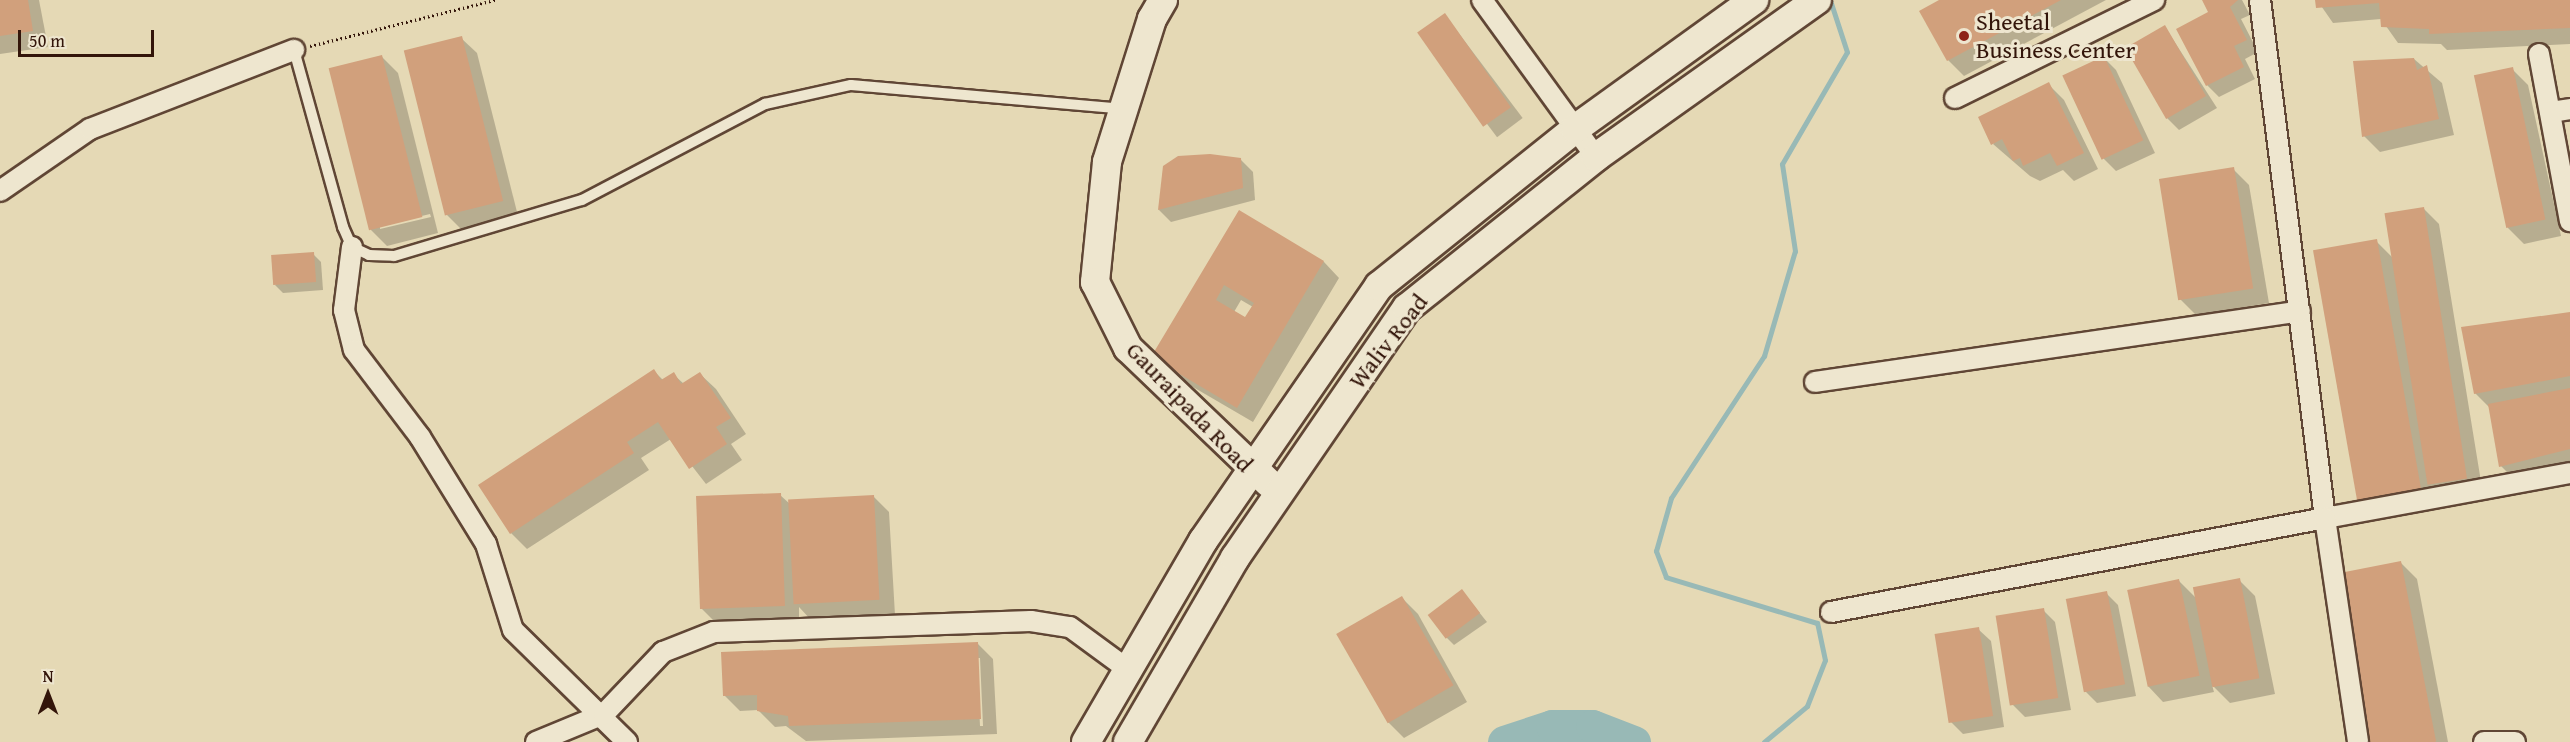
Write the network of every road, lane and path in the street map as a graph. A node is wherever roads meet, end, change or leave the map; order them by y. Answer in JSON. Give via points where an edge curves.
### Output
{"nodes":[{"id":1,"x":495,"y":0,"type":"edge"},
{"id":2,"x":1163,"y":0,"type":"edge"},
{"id":3,"x":1482,"y":0,"type":"edge"},
{"id":4,"x":1754,"y":0,"type":"edge"},
{"id":5,"x":1817,"y":0,"type":"edge"},
{"id":6,"x":2154,"y":0,"type":"edge"},
{"id":7,"x":2260,"y":0,"type":"edge"},
{"id":8,"x":294,"y":50,"type":"junction"},
{"id":9,"x":2540,"y":54,"type":"dead end"},
{"id":10,"x":1955,"y":98,"type":"dead end"},
{"id":11,"x":1127,"y":110,"type":"junction"},
{"id":12,"x":2560,"y":111,"type":"edge"},
{"id":13,"x":1575,"y":129,"type":"junction"},
{"id":14,"x":1596,"y":157,"type":"junction"},
{"id":15,"x":0,"y":191,"type":"edge"},
{"id":16,"x":2570,"y":221,"type":"edge"},
{"id":17,"x":352,"y":247,"type":"junction"},
{"id":18,"x":2300,"y":311,"type":"junction"},
{"id":19,"x":1815,"y":382,"type":"dead end"},
{"id":20,"x":1254,"y":473,"type":"junction"},
{"id":21,"x":2570,"y":473,"type":"edge"},
{"id":22,"x":1284,"y":493,"type":"junction"},
{"id":23,"x":2325,"y":518,"type":"junction"},
{"id":24,"x":1831,"y":612,"type":"dead end"},
{"id":25,"x":1130,"y":671,"type":"junction"},
{"id":26,"x":604,"y":714,"type":"junction"},
{"id":27,"x":536,"y":742,"type":"edge"},
{"id":28,"x":627,"y":742,"type":"edge"},
{"id":29,"x":1086,"y":742,"type":"edge"},
{"id":30,"x":1128,"y":742,"type":"edge"},
{"id":31,"x":2358,"y":742,"type":"edge"},
{"id":32,"x":2484,"y":742,"type":"edge"},
{"id":33,"x":2515,"y":742,"type":"edge"}],
"edges":[{"from":1,"to":8,"type":"path"},
{"from":2,"to":11,"type":"main road","name":"Gauraipada Road","via":[[1152,19]]},
{"from":3,"to":13,"type":"street"},
{"from":4,"to":13,"type":"main road","name":"Waliv Road"},
{"from":5,"to":14,"type":"main road","name":"Waliv Road"},
{"from":6,"to":10,"type":"street"},
{"from":7,"to":18,"type":"street"},
{"from":8,"to":15,"type":"street","via":[[90,129]]},
{"from":8,"to":17,"type":"lane"},
{"from":9,"to":12,"type":"street"},
{"from":11,"to":17,"type":"lane","via":[[851,85],[765,104],[582,200],[534,217],[394,256],[369,255]]},
{"from":11,"to":20,"type":"main road","name":"Gauraipada Road","via":[[1107,162],[1095,282],[1128,348]]},
{"from":12,"to":16,"type":"street"},
{"from":13,"to":14,"type":"street"},
{"from":13,"to":20,"type":"main road","name":"Waliv Road","via":[[1379,286]]},
{"from":14,"to":22,"type":"main road","name":"Waliv Road","via":[[1407,308]]},
{"from":17,"to":26,"type":"street","via":[[344,310],[354,350],[420,437],[486,544],[513,630]]},
{"from":18,"to":19,"type":"street"},
{"from":18,"to":23,"type":"street"},
{"from":20,"to":22,"type":"main road","name":"Gauraipada Road"},
{"from":20,"to":25,"type":"main road","name":"Waliv Road","via":[[1203,541]]},
{"from":21,"to":23,"type":"street"},
{"from":22,"to":30,"type":"main road","name":"Waliv Road","via":[[1235,558]]},
{"from":23,"to":24,"type":"street"},
{"from":23,"to":31,"type":"street"},
{"from":25,"to":26,"type":"street","via":[[1070,627],[1031,621],[714,632],[663,652]]},
{"from":25,"to":29,"type":"main road","name":"Waliv Road"},
{"from":26,"to":27,"type":"street"},
{"from":26,"to":28,"type":"street"},
{"from":32,"to":33,"type":"street"}]}
